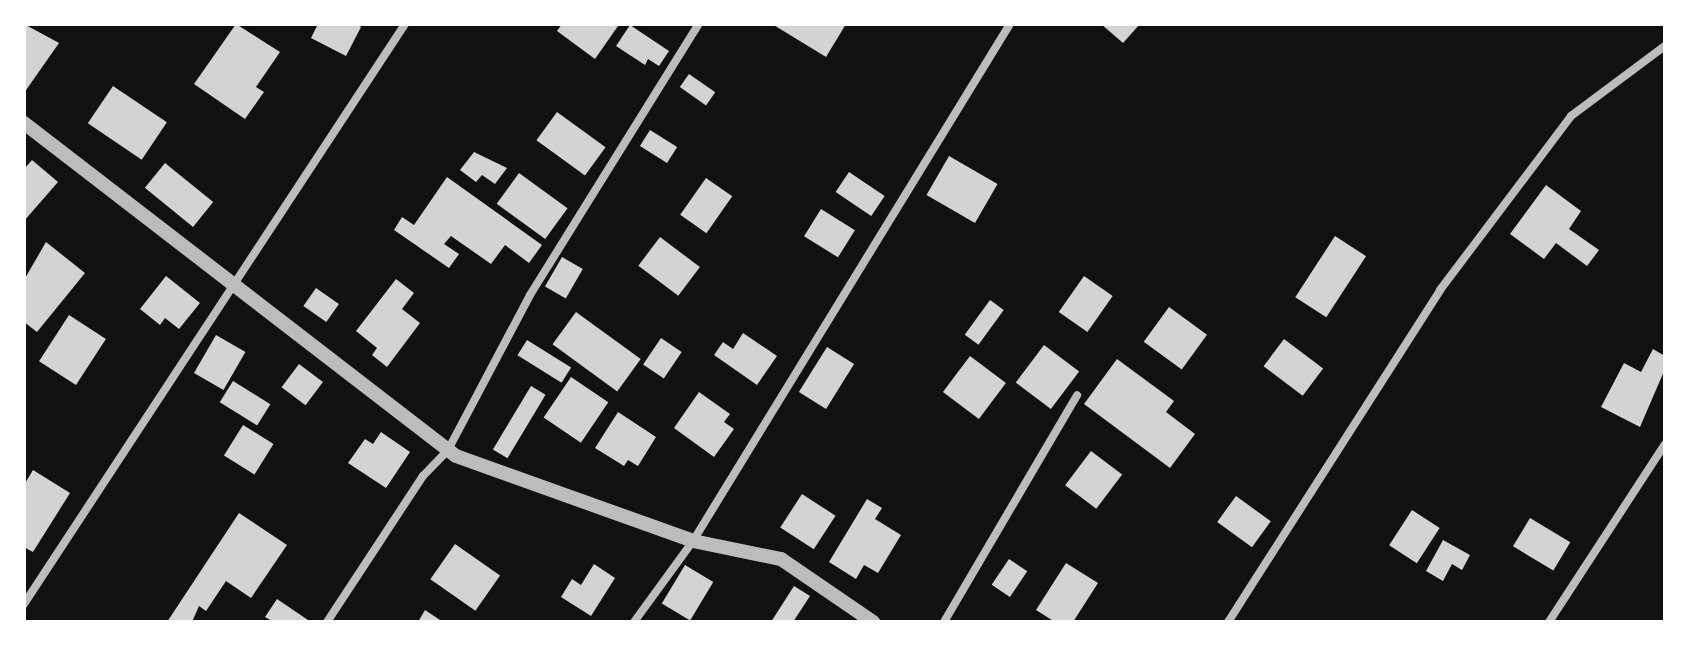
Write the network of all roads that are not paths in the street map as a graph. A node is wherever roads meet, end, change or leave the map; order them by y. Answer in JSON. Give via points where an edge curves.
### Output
{"nodes":[{"id":1,"x":405,"y":24,"type":"edge"},
{"id":2,"x":699,"y":24,"type":"edge"},
{"id":3,"x":1010,"y":24,"type":"edge"},
{"id":4,"x":1665,"y":46,"type":"edge"},
{"id":5,"x":24,"y":123,"type":"edge"},
{"id":6,"x":235,"y":289,"type":"junction"},
{"id":7,"x":1077,"y":395,"type":"dead end"},
{"id":8,"x":1665,"y":444,"type":"edge"},
{"id":9,"x":448,"y":450,"type":"junction"},
{"id":10,"x":693,"y":541,"type":"junction"},
{"id":11,"x":24,"y":604,"type":"edge"},
{"id":12,"x":327,"y":622,"type":"edge"},
{"id":13,"x":634,"y":622,"type":"edge"},
{"id":14,"x":873,"y":622,"type":"edge"},
{"id":15,"x":944,"y":622,"type":"edge"},
{"id":16,"x":1228,"y":622,"type":"edge"},
{"id":17,"x":1549,"y":622,"type":"edge"}],
"edges":[{"from":1,"to":6,"type":"street"},
{"from":2,"to":9,"type":"street","via":[[530,295]]},
{"from":3,"to":10,"type":"street"},
{"from":4,"to":16,"type":"street","via":[[1571,116],[1440,290]]},
{"from":5,"to":6,"type":"street"},
{"from":6,"to":9,"type":"street"},
{"from":6,"to":11,"type":"street"},
{"from":7,"to":15,"type":"street"},
{"from":8,"to":17,"type":"street"},
{"from":9,"to":10,"type":"street"},
{"from":9,"to":12,"type":"street","via":[[423,476]]},
{"from":10,"to":13,"type":"street"},
{"from":10,"to":14,"type":"street","via":[[781,559]]}]}
